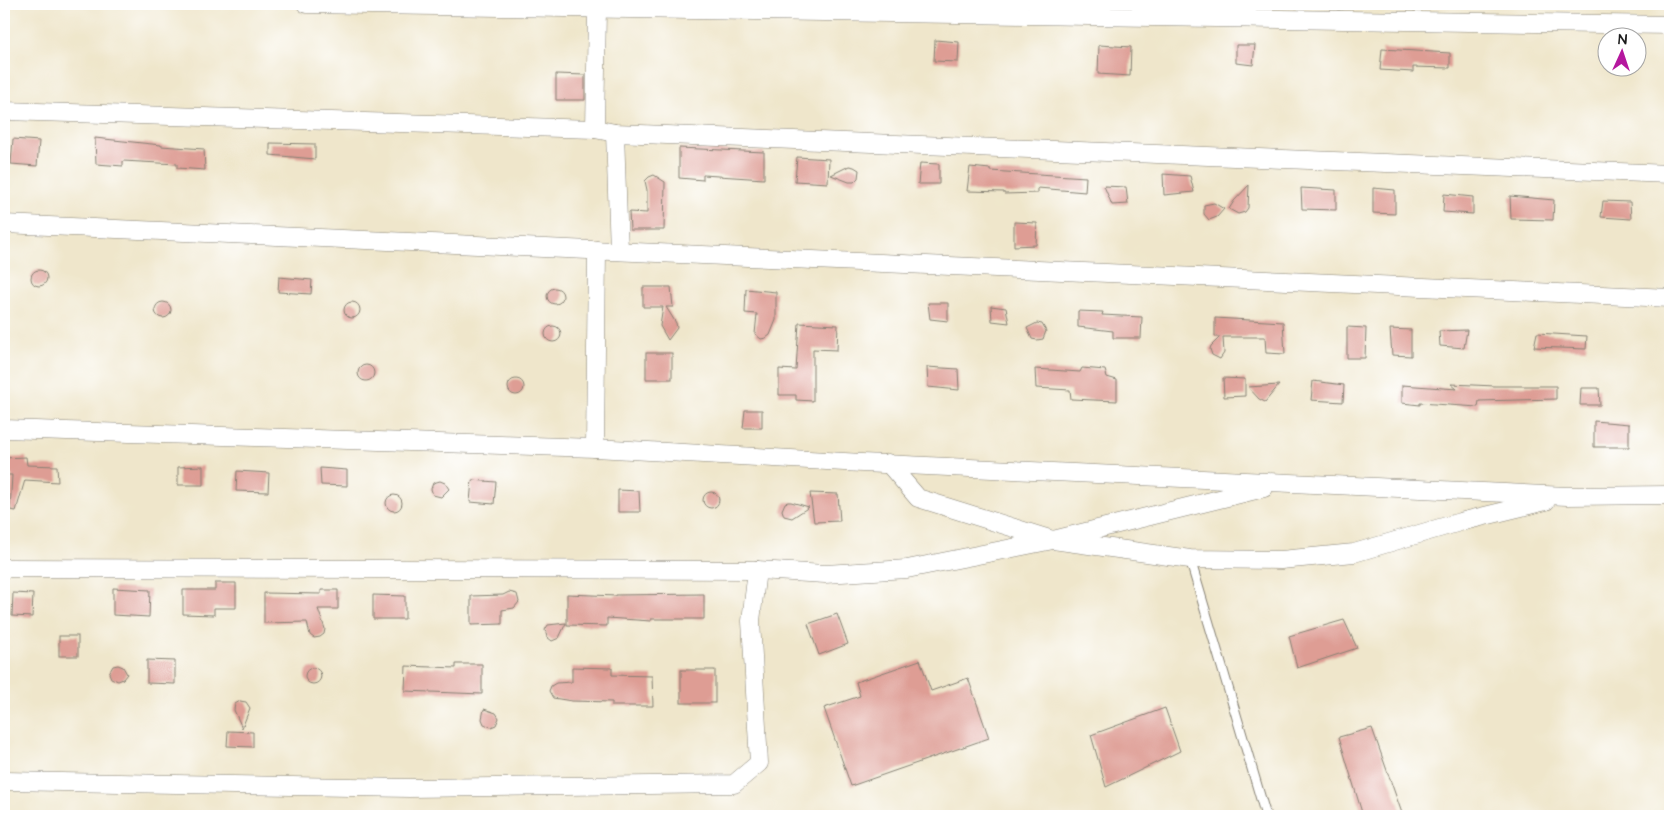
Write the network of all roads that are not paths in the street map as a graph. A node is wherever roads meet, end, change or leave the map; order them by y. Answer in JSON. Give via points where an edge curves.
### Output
{"nodes":[{"id":1,"x":306,"y":4,"type":"edge"},
{"id":2,"x":409,"y":5,"type":"edge"},
{"id":3,"x":597,"y":9,"type":"junction"},
{"id":4,"x":1670,"y":26,"type":"edge"},
{"id":5,"x":4,"y":111,"type":"edge"},
{"id":6,"x":595,"y":129,"type":"junction"},
{"id":7,"x":615,"y":133,"type":"junction"},
{"id":8,"x":1670,"y":174,"type":"edge"},
{"id":9,"x":4,"y":224,"type":"edge"},
{"id":10,"x":597,"y":250,"type":"junction"},
{"id":11,"x":619,"y":251,"type":"junction"},
{"id":12,"x":1670,"y":298,"type":"edge"},
{"id":13,"x":4,"y":430,"type":"edge"},
{"id":14,"x":595,"y":448,"type":"junction"},
{"id":15,"x":888,"y":463,"type":"junction"},
{"id":16,"x":1284,"y":483,"type":"junction"},
{"id":17,"x":1670,"y":495,"type":"edge"},
{"id":18,"x":1567,"y":496,"type":"junction"},
{"id":19,"x":1053,"y":540,"type":"junction"},
{"id":20,"x":1190,"y":559,"type":"junction"},
{"id":21,"x":4,"y":568,"type":"edge"},
{"id":22,"x":757,"y":570,"type":"junction"},
{"id":23,"x":4,"y":781,"type":"edge"},
{"id":24,"x":1266,"y":816,"type":"edge"}],
"edges":[{"from":1,"to":2,"type":"street"},
{"from":2,"to":3,"type":"street"},
{"from":3,"to":4,"type":"street"},
{"from":3,"to":6,"type":"street"},
{"from":5,"to":6,"type":"street"},
{"from":6,"to":7,"type":"street"},
{"from":7,"to":8,"type":"street"},
{"from":7,"to":11,"type":"street"},
{"from":9,"to":10,"type":"street"},
{"from":10,"to":11,"type":"street"},
{"from":10,"to":14,"type":"street"},
{"from":11,"to":12,"type":"street"},
{"from":13,"to":14,"type":"street"},
{"from":14,"to":15,"type":"street"},
{"from":15,"to":16,"type":"street"},
{"from":15,"to":19,"type":"street","via":[[918,498]]},
{"from":16,"to":18,"type":"street"},
{"from":16,"to":19,"type":"street"},
{"from":17,"to":18,"type":"street"},
{"from":18,"to":20,"type":"street","via":[[1460,522],[1354,554],[1281,560]]},
{"from":19,"to":20,"type":"street"},
{"from":19,"to":22,"type":"street","via":[[907,569],[825,574]]},
{"from":20,"to":24,"type":"lane"},
{"from":21,"to":22,"type":"street"},
{"from":22,"to":23,"type":"street","via":[[751,621],[759,763],[734,784],[409,788]]}]}
